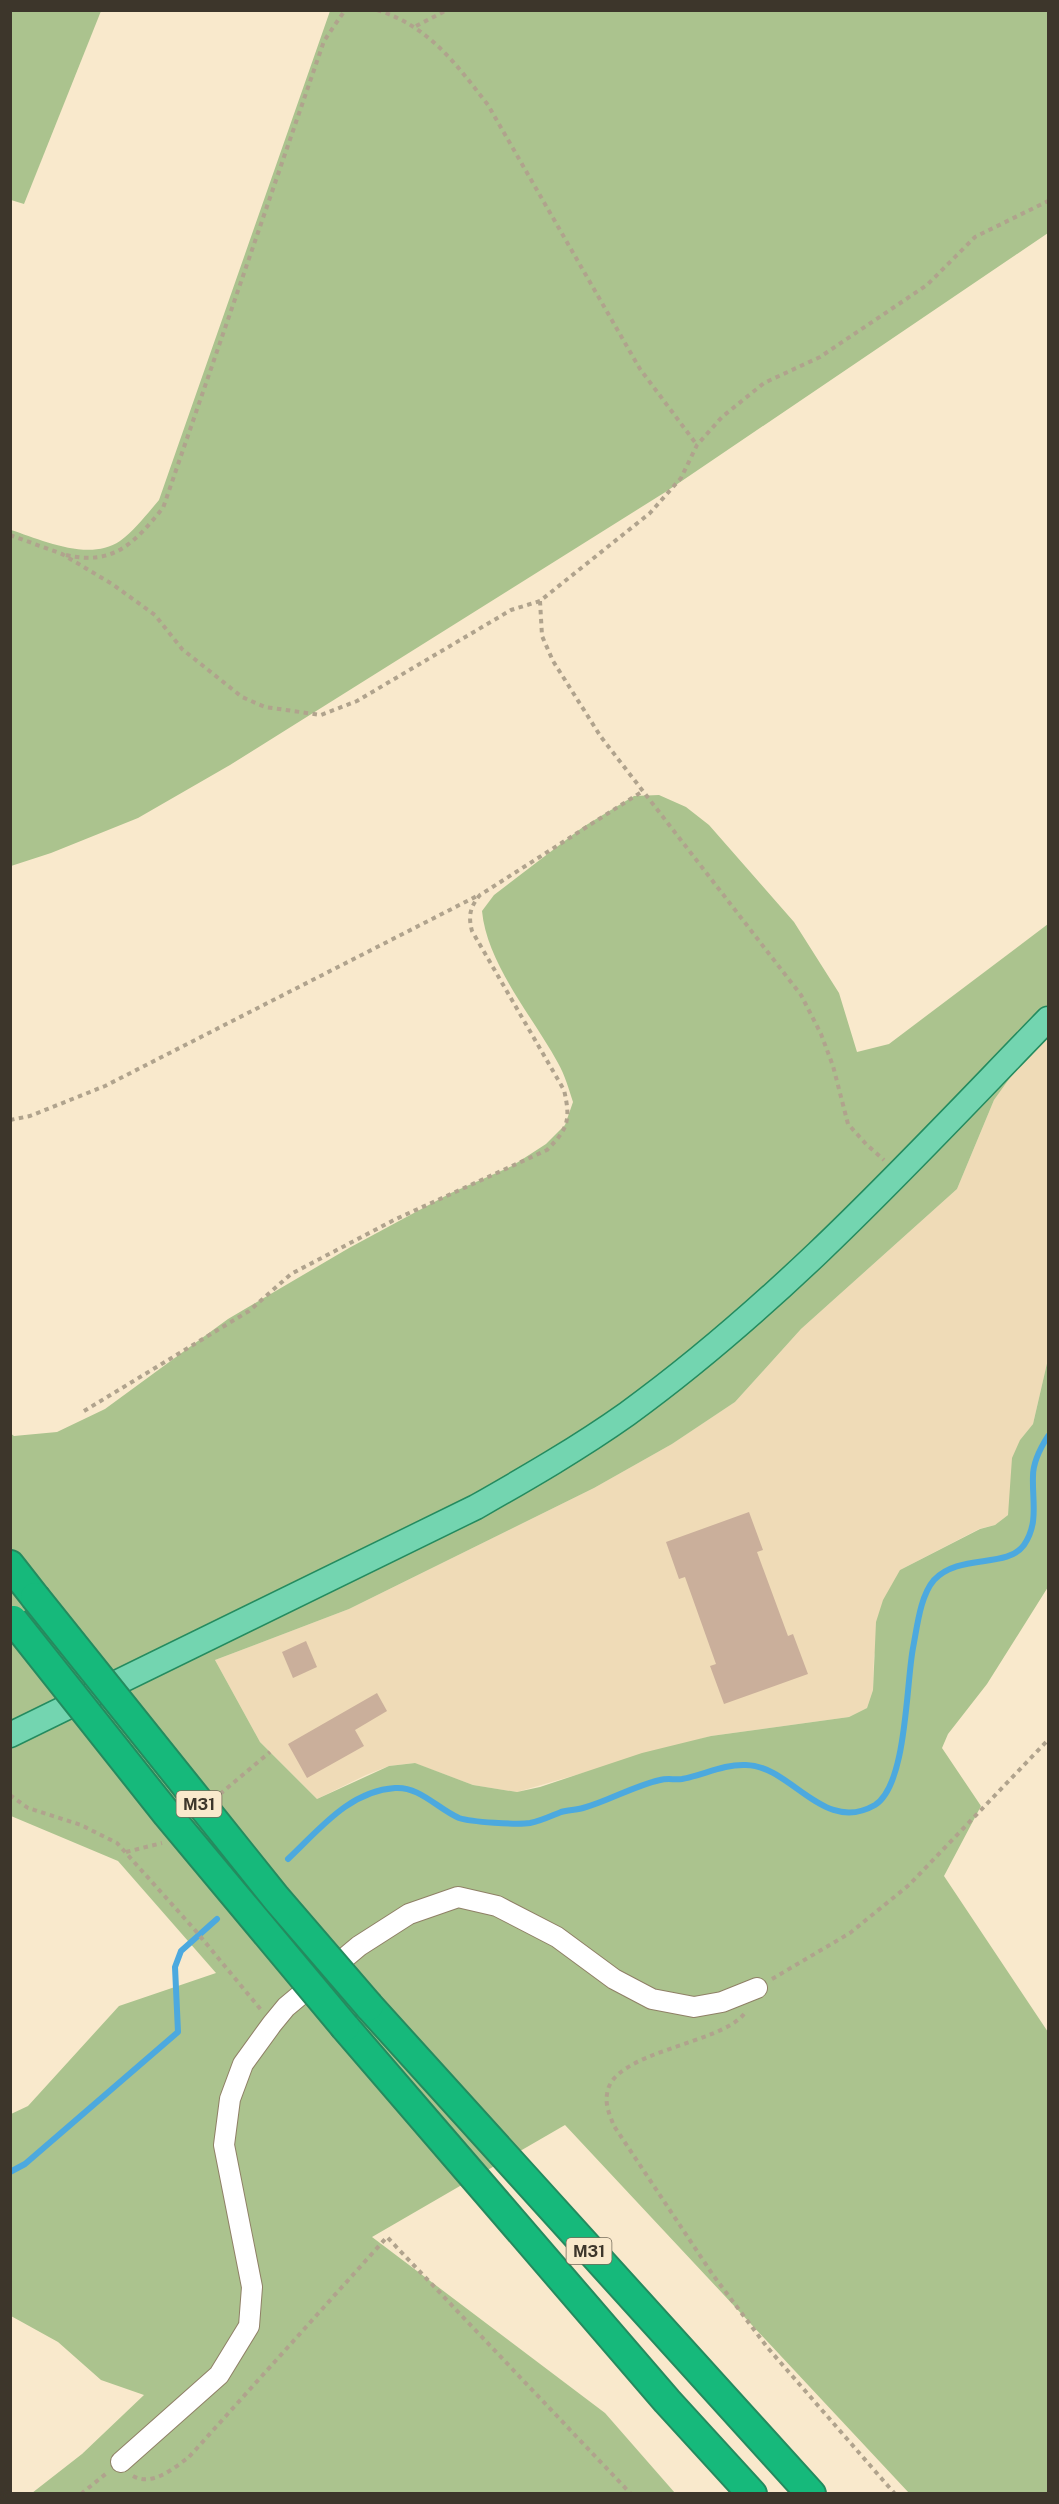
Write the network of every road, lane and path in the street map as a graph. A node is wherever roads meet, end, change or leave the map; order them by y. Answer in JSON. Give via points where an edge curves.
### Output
{"nodes":[{"id":1,"x":345,"y":10,"type":"edge"},
{"id":2,"x":377,"y":10,"type":"edge"},
{"id":3,"x":447,"y":10,"type":"edge"},
{"id":4,"x":416,"y":26,"type":"junction"},
{"id":5,"x":1048,"y":201,"type":"edge"},
{"id":6,"x":697,"y":445,"type":"junction"},
{"id":7,"x":10,"y":535,"type":"edge"},
{"id":8,"x":62,"y":554,"type":"junction"},
{"id":9,"x":540,"y":601,"type":"junction"},
{"id":10,"x":644,"y":791,"type":"junction"},
{"id":11,"x":480,"y":895,"type":"junction"},
{"id":12,"x":1048,"y":1019,"type":"edge"},
{"id":13,"x":10,"y":1120,"type":"edge"},
{"id":14,"x":900,"y":1173,"type":"junction"},
{"id":15,"x":84,"y":1411,"type":"dead end"},
{"id":16,"x":10,"y":1565,"type":"edge"},
{"id":17,"x":12,"y":1618,"type":"edge"},
{"id":18,"x":10,"y":1735,"type":"edge"},
{"id":19,"x":1048,"y":1740,"type":"edge"},
{"id":20,"x":10,"y":1795,"type":"edge"},
{"id":21,"x":757,"y":1988,"type":"junction"},
{"id":22,"x":272,"y":2024,"type":"junction"},
{"id":23,"x":121,"y":2462,"type":"junction"},
{"id":24,"x":81,"y":2493,"type":"edge"},
{"id":25,"x":631,"y":2493,"type":"edge"},
{"id":26,"x":752,"y":2493,"type":"edge"},
{"id":27,"x":811,"y":2493,"type":"edge"},
{"id":28,"x":895,"y":2493,"type":"edge"}],
"edges":[{"from":1,"to":8,"type":"path","via":[[324,40],[163,508],[128,545],[110,556],[87,560]]},
{"from":2,"to":4,"type":"path"},
{"from":3,"to":4,"type":"path"},
{"from":4,"to":6,"type":"path","via":[[457,65],[488,105],[640,369]]},
{"from":5,"to":6,"type":"path","via":[[975,237],[927,285],[820,357],[764,383],[722,417]]},
{"from":6,"to":9,"type":"path","via":[[681,478],[650,513]]},
{"from":7,"to":8,"type":"path"},
{"from":8,"to":9,"type":"path","via":[[155,615],[182,649],[242,697],[295,713],[321,715],[357,701],[511,610]]},
{"from":9,"to":10,"type":"path","via":[[542,636],[553,661],[601,737]]},
{"from":10,"to":11,"type":"path"},
{"from":10,"to":14,"type":"path","via":[[801,994],[833,1066],[848,1124]]},
{"from":11,"to":13,"type":"path","via":[[105,1086]]},
{"from":11,"to":15,"type":"path","via":[[469,918],[472,931],[564,1090],[569,1112],[563,1134],[547,1150],[394,1220],[291,1274],[249,1311]]},
{"from":12,"to":14,"type":"main road"},
{"from":14,"to":18,"type":"main road","via":[[808,1264],[720,1341],[625,1415],[529,1477],[390,1551]]},
{"from":16,"to":27,"type":"highway","number":"M31","bridge":true,"via":[[223,1833],[369,2006]]},
{"from":17,"to":26,"type":"highway","number":"M31","bridge":true,"via":[[167,1814],[345,2027],[667,2401]]},
{"from":19,"to":21,"type":"path","via":[[909,1885],[850,1934]]},
{"from":20,"to":22,"type":"path","via":[[28,1808],[81,1825],[117,1844]]},
{"from":21,"to":22,"type":"street","via":[[722,2002],[694,2007],[652,1999],[614,1979],[557,1937],[497,1906],[458,1897],[409,1914],[359,1946],[286,2007]]},
{"from":21,"to":28,"type":"path","via":[[752,2004],[739,2020],[721,2031],[641,2060],[617,2076],[606,2092],[607,2106],[614,2126],[713,2275],[767,2347]]},
{"from":22,"to":23,"type":"street","via":[[240,2072],[230,2099],[224,2145],[252,2287],[249,2326],[219,2374]]},
{"from":23,"to":24,"type":"path"},
{"from":23,"to":25,"type":"path","via":[[135,2478],[149,2479],[167,2473],[189,2457],[387,2237]]}]}
